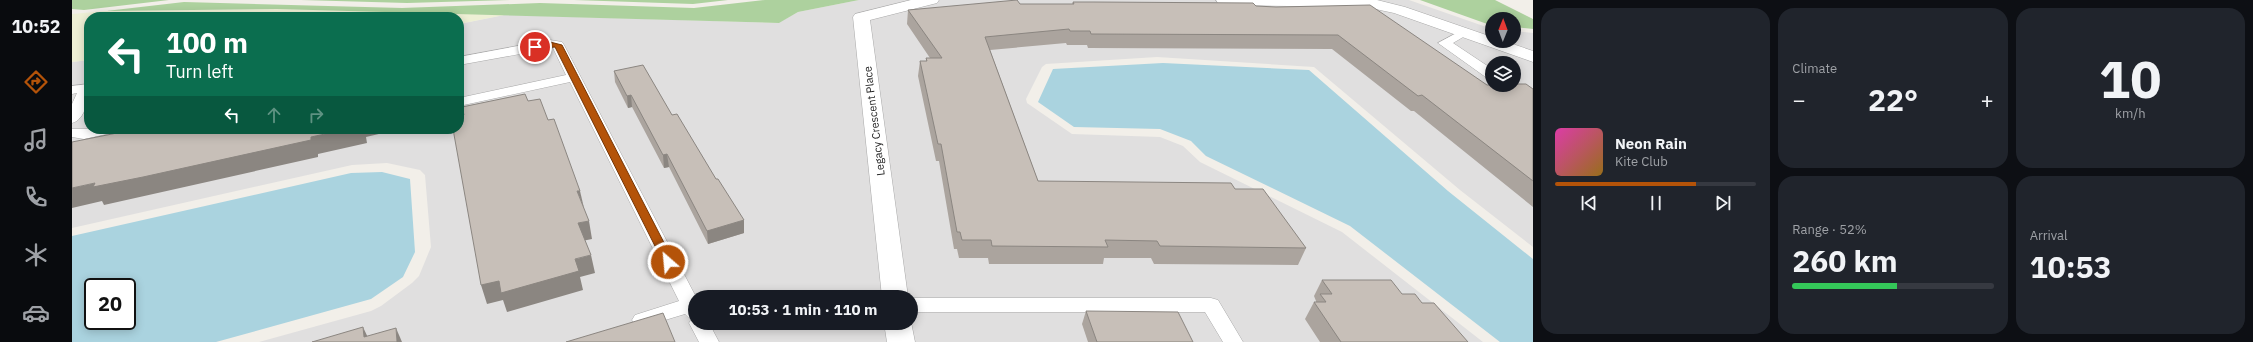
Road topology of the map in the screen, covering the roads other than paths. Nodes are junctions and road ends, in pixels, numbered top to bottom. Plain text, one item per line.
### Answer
1 (930, 0) edge
2 (1224, 0) edge
3 (1464, 33) junction
4 (1533, 57) edge
5 (464, 60) edge
6 (1485, 70) edge
7 (574, 77) junction
8 (84, 88) edge
9 (72, 90) edge
10 (84, 94) edge
11 (464, 101) edge
12 (72, 119) edge
13 (72, 133) edge
14 (84, 134) edge
15 (894, 290) edge
16 (688, 300) edge
17 (918, 305) edge
18 (688, 311) edge
19 (624, 326) edge
20 (703, 330) edge
21 (899, 330) edge
22 (709, 342) edge
23 (901, 342) edge
24 (1233, 342) edge

1 - 15 street, Legacy Crescent Place
2 - 3 street
3 - 4 street
3 - 6 lane
5 - 7 lane
7 - 11 lane
7 - 16 lane
8 - 9 lane
10 - 12 lane
13 - 14 lane
17 - 24 lane
18 - 19 lane
20 - 22 lane
21 - 23 street

